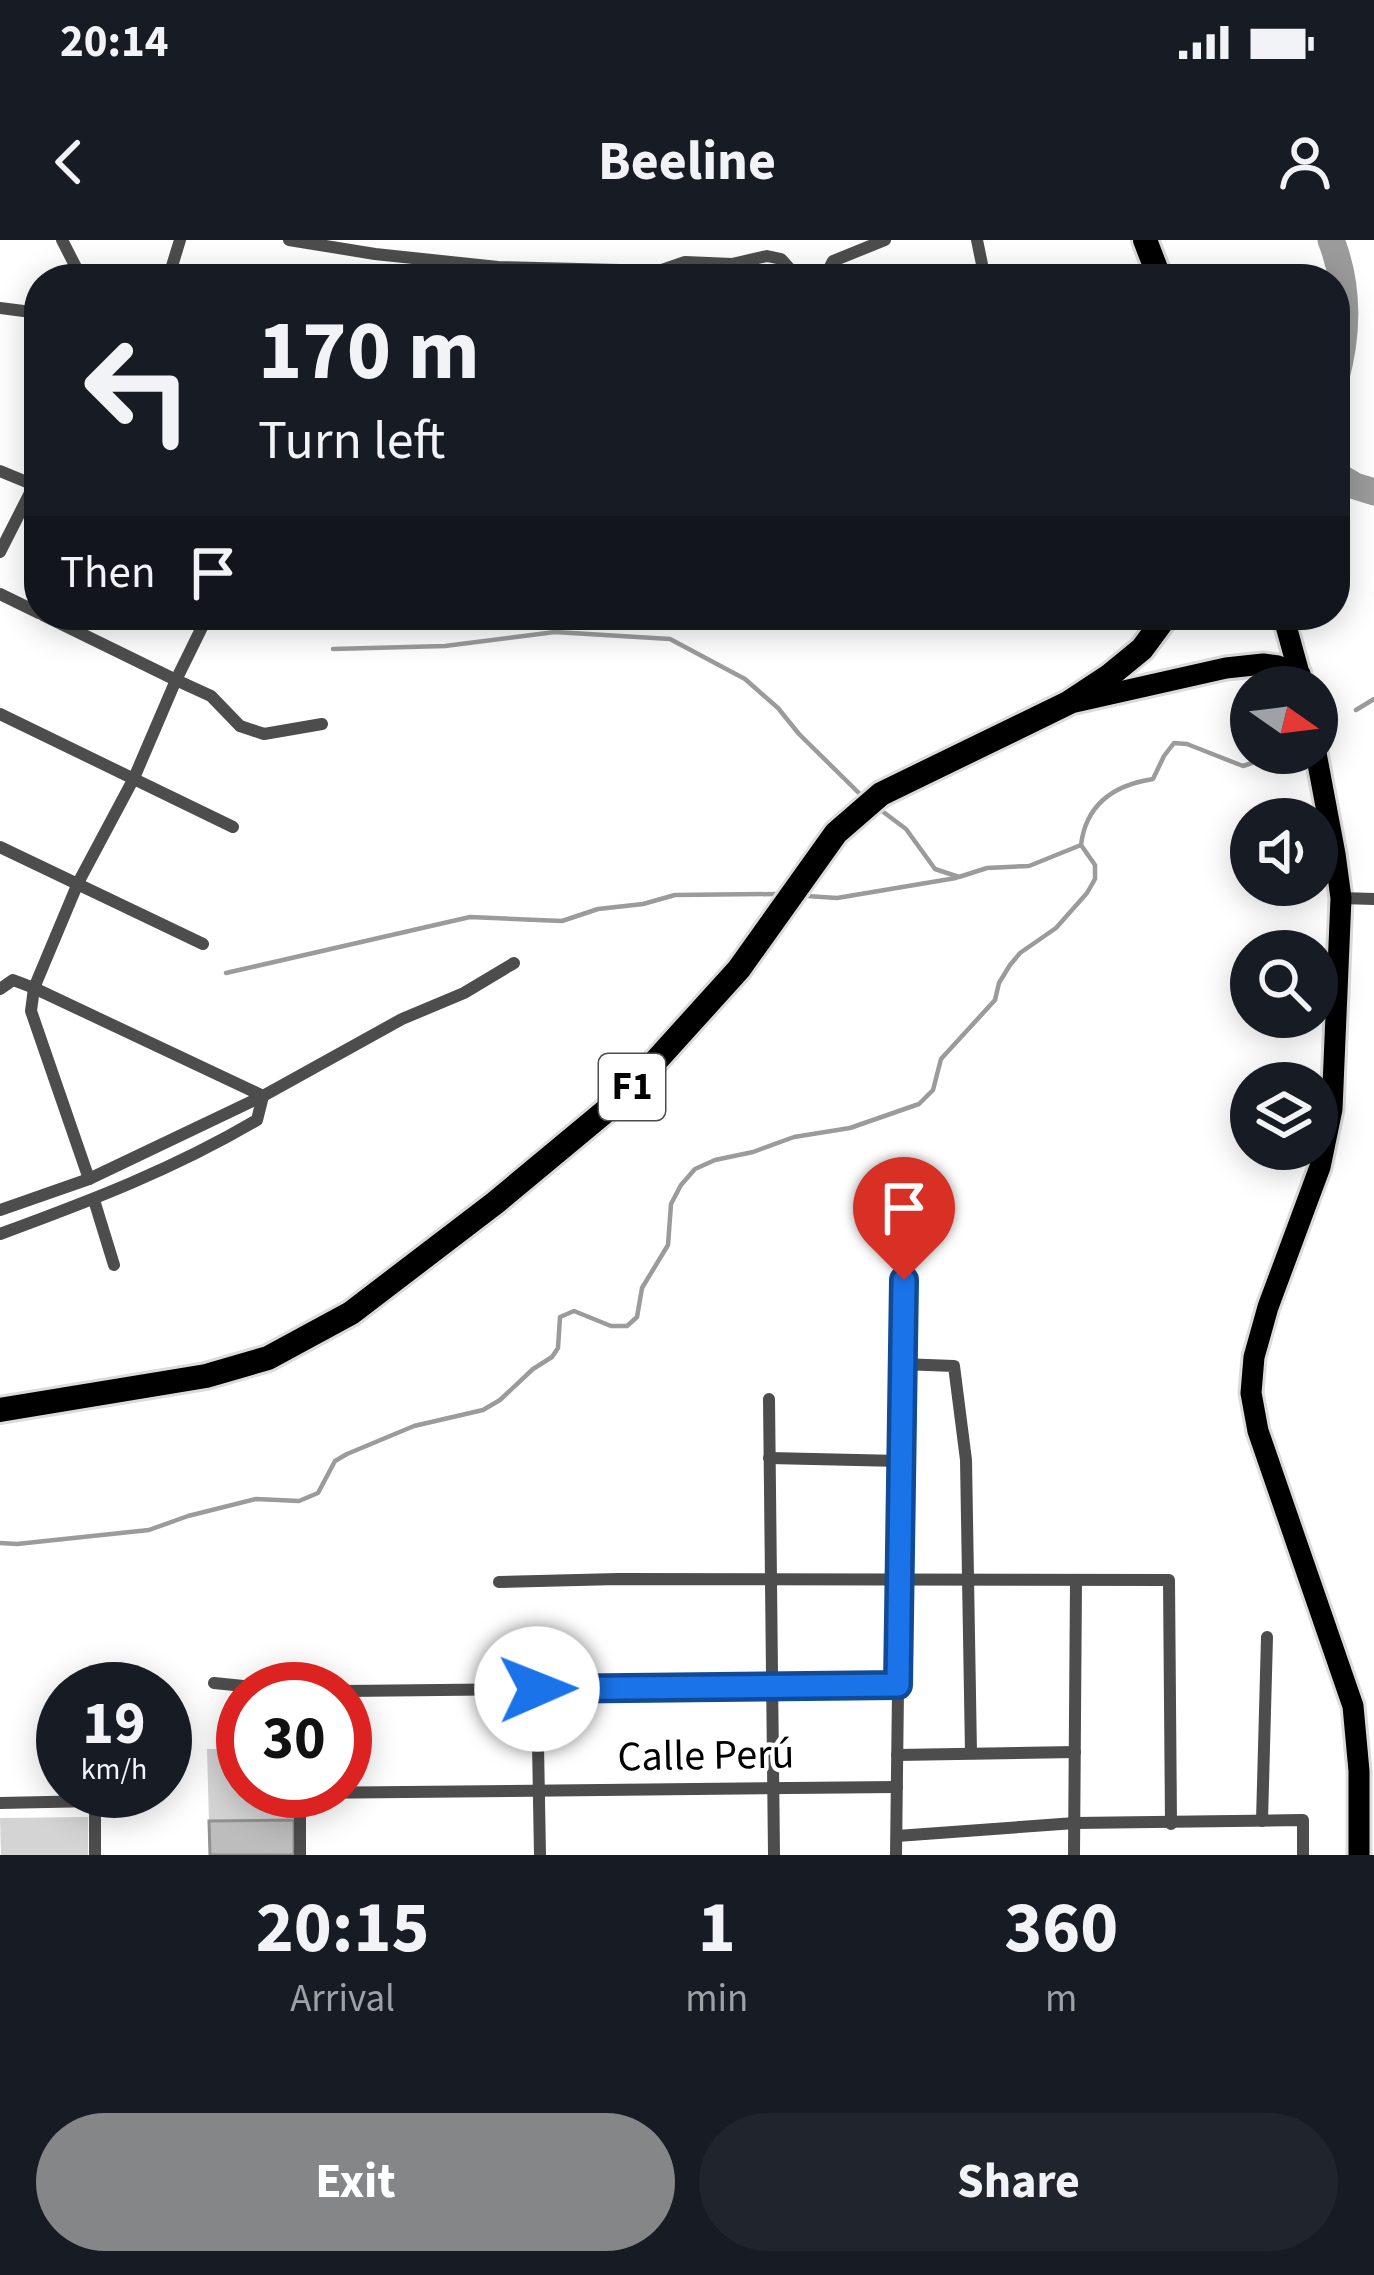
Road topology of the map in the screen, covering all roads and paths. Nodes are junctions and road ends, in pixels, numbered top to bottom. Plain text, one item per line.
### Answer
1 (289, 240) edge
2 (885, 240) edge
3 (470, 264) edge
4 (679, 264) edge
5 (732, 264) edge
6 (732, 264) edge
7 (786, 264) edge
8 (832, 264) edge
9 (24, 507) edge
10 (0, 552) edge
11 (74, 630) edge
12 (201, 630) edge
13 (1156, 630) edge
14 (1287, 630) edge
15 (1244, 666) edge
16 (1280, 666) edge
17 (1297, 666) edge
18 (1230, 668) edge
19 (176, 680) junction
20 (1068, 703) junction
21 (0, 714) edge
22 (322, 724) dead end
23 (1320, 774) edge
24 (134, 778) junction
25 (233, 826) dead end
26 (0, 847) edge
27 (78, 883) junction
28 (1341, 898) junction
29 (1374, 898) edge
30 (203, 944) dead end
31 (514, 963) dead end
32 (7, 976) edge
33 (34, 988) junction
34 (0, 989) edge
35 (263, 1096) junction
36 (89, 1178) junction
37 (94, 1200) junction
38 (0, 1210) edge
39 (0, 1234) edge
40 (114, 1264) dead end
41 (904, 1280) dead end
42 (901, 1364) junction
43 (769, 1399) dead end
44 (0, 1410) edge
45 (769, 1458) junction
46 (900, 1461) junction
47 (770, 1580) junction
48 (899, 1580) junction
49 (968, 1580) junction
50 (1076, 1580) junction
51 (499, 1582) dead end
52 (1267, 1637) dead end
53 (898, 1685) junction
54 (772, 1686) junction
55 (537, 1689) junction
56 (372, 1691) edge
57 (1075, 1753) junction
58 (971, 1754) junction
59 (897, 1755) junction
60 (897, 1787) junction
61 (773, 1788) junction
62 (539, 1791) junction
63 (372, 1792) edge
64 (0, 1803) edge
65 (300, 1818) edge
66 (1262, 1821) junction
67 (1075, 1823) junction
68 (1171, 1824) junction
69 (897, 1836) junction
70 (95, 1855) edge
71 (300, 1855) edge
72 (540, 1855) edge
73 (775, 1855) edge
74 (896, 1855) edge
75 (1075, 1855) edge
76 (1303, 1855) edge
77 (1359, 1855) edge

1 - 3 street
2 - 8 street
4 - 6 street
5 - 7 street
9 - 10 street
11 - 19 street
12 - 19 street
13 - 20 highway, F1
14 - 17 main road
15 - 16 main road
18 - 20 main road
19 - 22 street
19 - 24 street
20 - 44 highway, F1
21 - 24 street
23 - 28 main road
24 - 25 street
24 - 27 street
26 - 27 street
27 - 30 street
27 - 33 street
28 - 29 street
28 - 77 main road
31 - 35 street
32 - 33 street
32 - 34 street
33 - 35 street
33 - 36 street
35 - 36 street
35 - 37 street
36 - 38 street
37 - 39 street
37 - 40 street
41 - 42 street
42 - 46 street
42 - 49 street
43 - 45 street
45 - 46 street
45 - 47 street
46 - 48 street
47 - 48 street
47 - 51 street
47 - 54 street
48 - 49 street
48 - 53 street
49 - 50 street
49 - 58 street
50 - 57 street
50 - 68 street
52 - 66 street
53 - 54 street
53 - 59 street
54 - 55 street
54 - 61 street
55 - 56 street
55 - 62 street
57 - 58 street
57 - 67 street
58 - 59 street
59 - 60 street
60 - 61 street, Calle Perú
60 - 69 street
61 - 62 street, Calle Perú
61 - 73 street
62 - 63 street, Calle Perú
62 - 72 street
64 - 70 street
65 - 71 street
66 - 68 street
66 - 76 street
67 - 68 street
67 - 69 street
67 - 75 street
69 - 74 street

